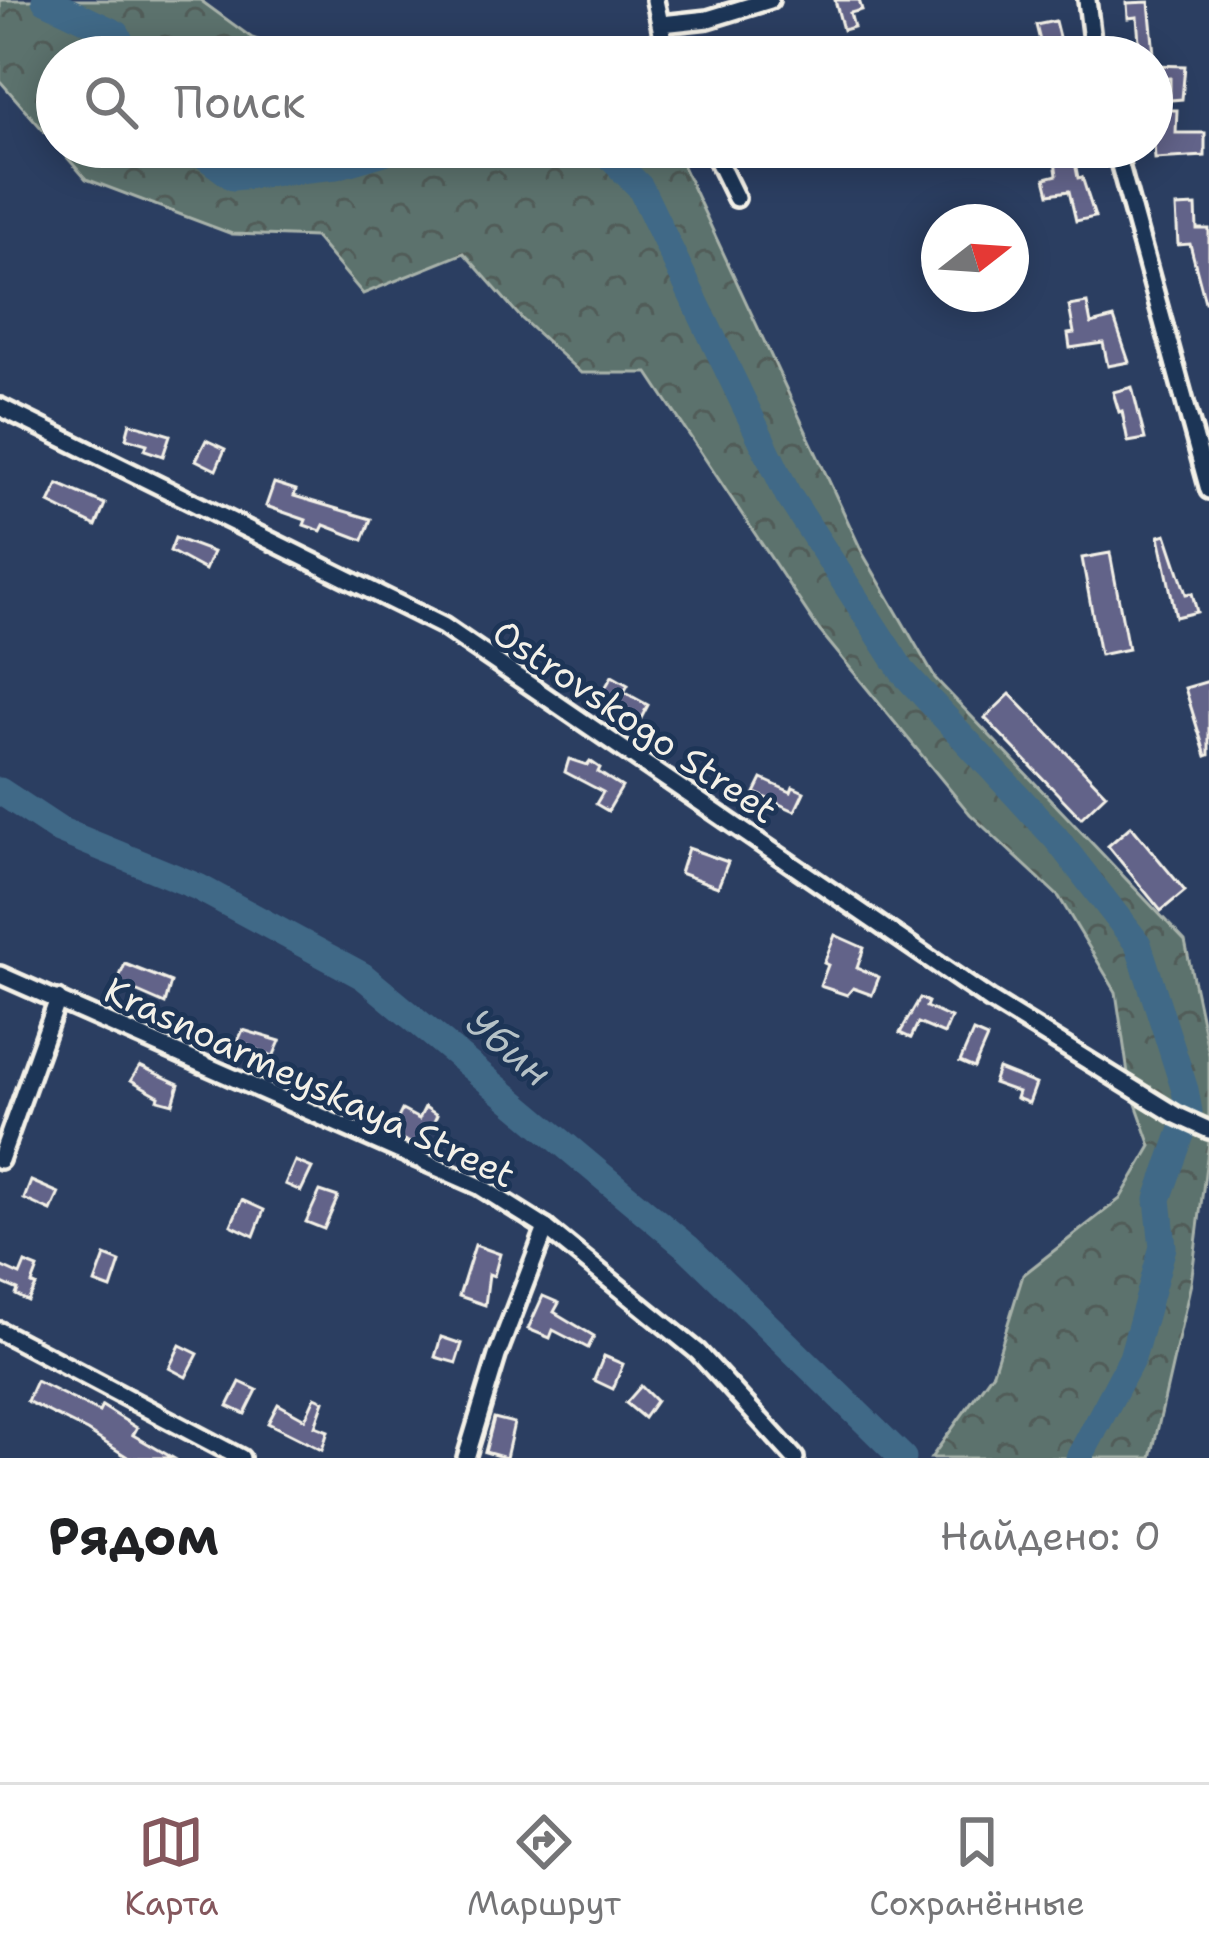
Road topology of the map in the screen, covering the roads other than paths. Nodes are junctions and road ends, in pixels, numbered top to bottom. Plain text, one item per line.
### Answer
1 (655, 0) edge
2 (770, 0) edge
3 (1087, 0) edge
4 (662, 24) junction
5 (664, 36) edge
6 (1091, 36) edge
7 (722, 168) edge
8 (1120, 168) edge
9 (736, 197) dead end
10 (0, 407) edge
11 (1209, 490) edge
12 (0, 975) edge
13 (58, 1000) junction
14 (1203, 1128) edge
15 (0, 1160) edge
16 (546, 1228) junction
17 (0, 1330) edge
18 (242, 1458) edge
19 (466, 1458) edge
20 (795, 1458) edge

1 - 4 street
2 - 4 street
3 - 6 street
4 - 5 street
7 - 9 street
8 - 11 street
10 - 14 street, Ostrovskogo Street
12 - 13 street, Krasnoarmeyskaya Street
13 - 15 street
13 - 16 street, Krasnoarmeyskaya Street
16 - 19 street
16 - 20 street, Krasnoarmeyskaya Street
17 - 18 street

